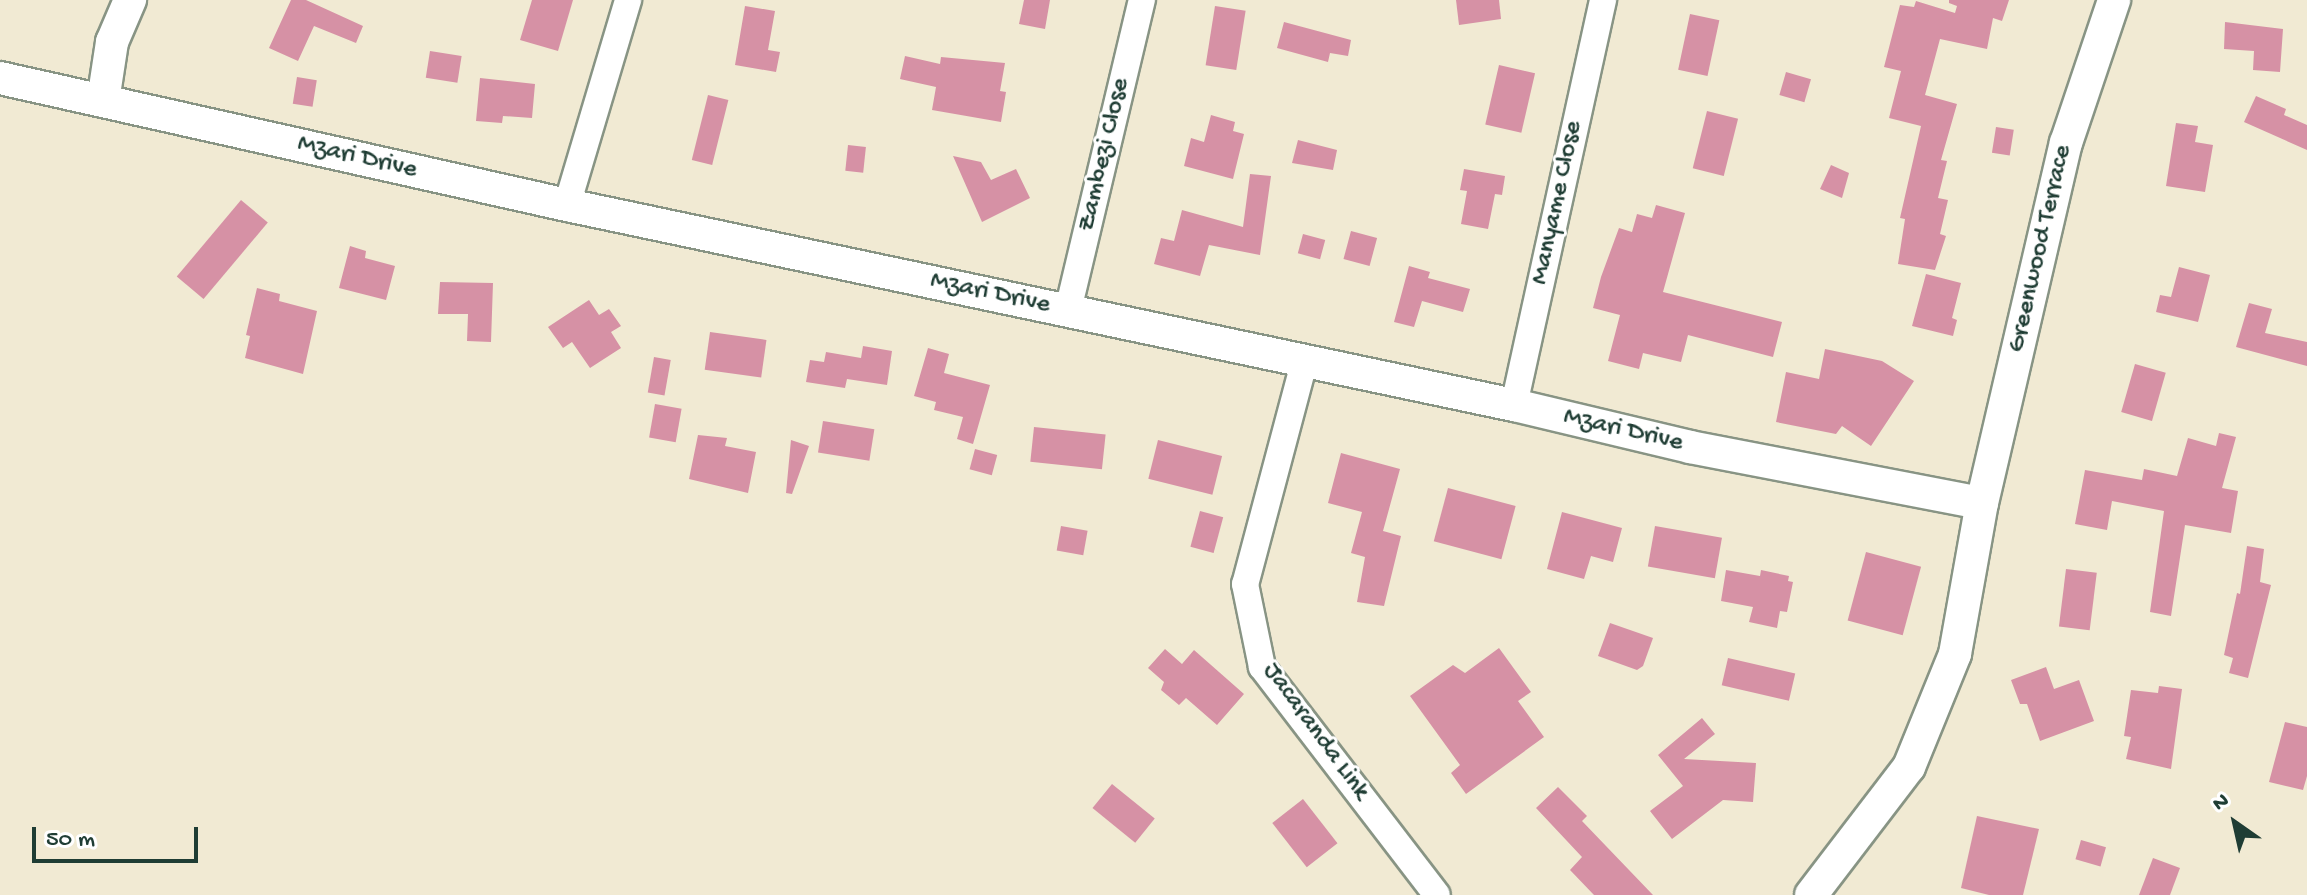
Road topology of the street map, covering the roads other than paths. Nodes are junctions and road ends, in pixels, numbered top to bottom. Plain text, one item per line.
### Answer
1 (130, 0) edge
2 (628, 0) edge
3 (1142, 0) edge
4 (1603, 0) edge
5 (2114, 0) edge
6 (0, 78) edge
7 (103, 101) junction
8 (567, 205) junction
9 (1068, 310) junction
10 (1304, 363) junction
11 (1514, 405) junction
12 (1982, 503) junction
13 (1437, 895) edge
14 (1811, 895) edge

1 - 7 street
2 - 8 street
3 - 9 street, Zambezi Close
4 - 11 street, Manyame Close
5 - 12 street, Greenwood Terrace
6 - 7 street, Mzari Drive
7 - 8 street, Mzari Drive
8 - 9 street, Mzari Drive
9 - 10 street, Mzari Drive
10 - 11 street, Mzari Drive
10 - 13 street, Jacaranda Link
11 - 12 street, Mzari Drive
12 - 14 street, Greenwood Terrace

